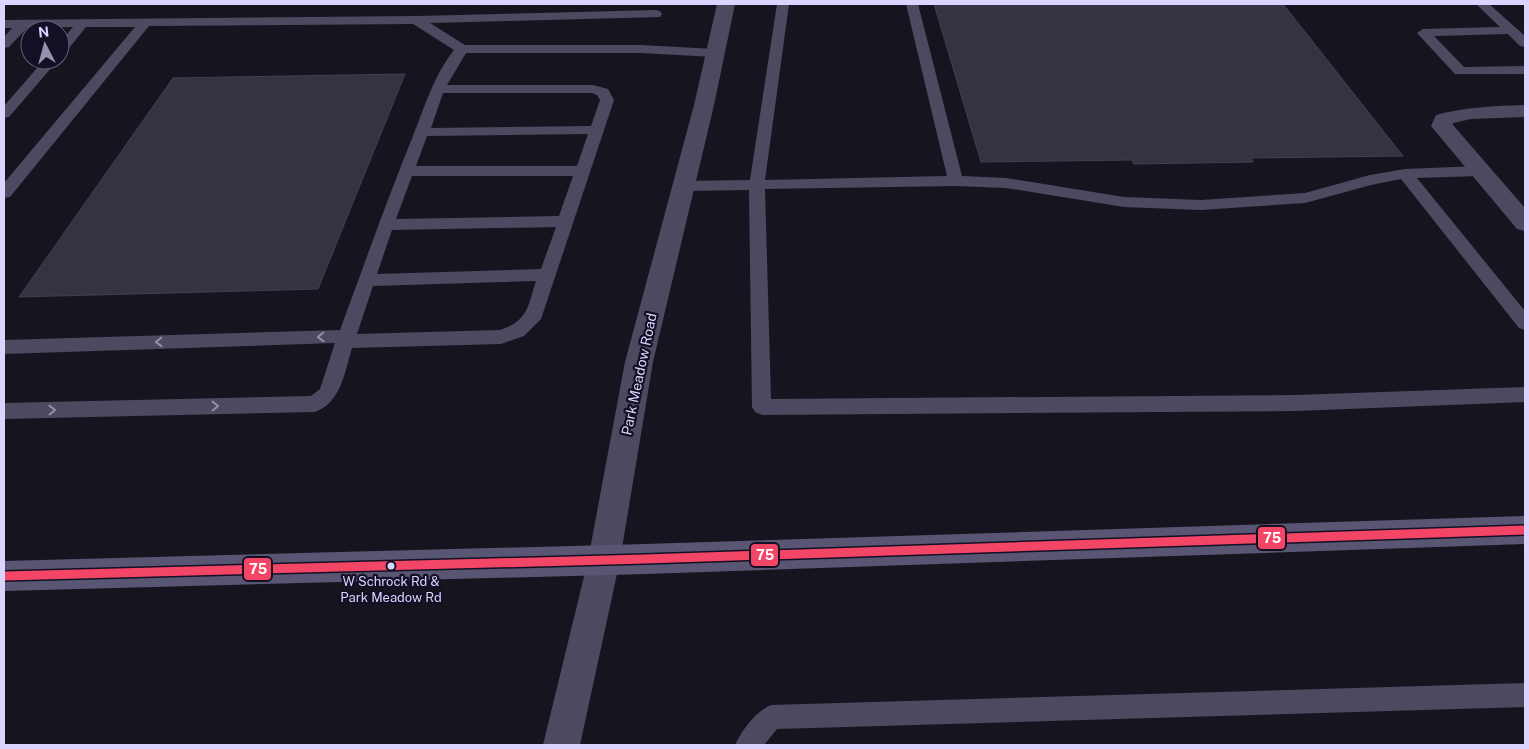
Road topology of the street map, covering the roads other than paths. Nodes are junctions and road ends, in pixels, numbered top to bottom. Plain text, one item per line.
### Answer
1 (726, 4) edge
2 (783, 4) edge
3 (912, 4) edge
4 (1482, 4) edge
5 (656, 14) dead end
6 (416, 20) junction
7 (70, 23) edge
8 (83, 23) junction
9 (145, 23) junction
10 (4, 24) edge
11 (20, 24) edge
12 (20, 28) edge
13 (1512, 30) junction
14 (70, 38) edge
15 (1525, 43) edge
16 (4, 44) edge
17 (462, 49) junction
18 (715, 53) junction
19 (42, 70) edge
20 (1525, 70) edge
21 (439, 89) junction
22 (1525, 111) edge
23 (4, 114) edge
24 (596, 130) junction
25 (422, 132) junction
26 (1479, 170) junction
27 (406, 171) junction
28 (582, 171) junction
29 (1405, 174) junction
30 (956, 181) junction
31 (757, 185) junction
32 (683, 186) junction
33 (4, 193) edge
34 (565, 221) junction
35 (1525, 223) edge
36 (387, 225) junction
37 (546, 275) junction
38 (367, 280) junction
39 (1525, 323) edge
40 (345, 341) junction
41 (4, 347) edge
42 (1525, 395) edge
43 (4, 411) edge
44 (1525, 530) edge
45 (604, 560) junction
46 (4, 576) edge
47 (1525, 695) edge
48 (561, 745) edge
49 (748, 745) edge

1 - 18 street, Park Meadow Road
2 - 31 lane
3 - 30 lane
4 - 13 lane
5 - 6 lane
6 - 9 lane
6 - 17 lane
7 - 8 lane
8 - 9 lane
8 - 14 lane
9 - 33 lane
10 - 11 lane
12 - 16 lane
13 - 15 lane
13 - 20 lane
17 - 18 lane
17 - 21 lane
18 - 32 street, Park Meadow Road
19 - 23 lane
21 - 24 lane
21 - 25 lane
22 - 26 street
24 - 25 lane
24 - 28 lane
25 - 27 lane
26 - 29 lane
26 - 35 street
27 - 28 lane
27 - 36 lane
28 - 34 lane
29 - 30 lane
29 - 39 lane
30 - 31 lane
31 - 32 lane
31 - 42 lane
32 - 45 street, Park Meadow Road
34 - 36 lane
34 - 37 lane
36 - 38 lane
37 - 38 lane
37 - 40 lane
38 - 40 lane
40 -> 41 lane
43 -> 40 lane
44 - 45 main road
45 - 46 main road
45 - 48 street, Park Meadow Road
47 - 49 lane

